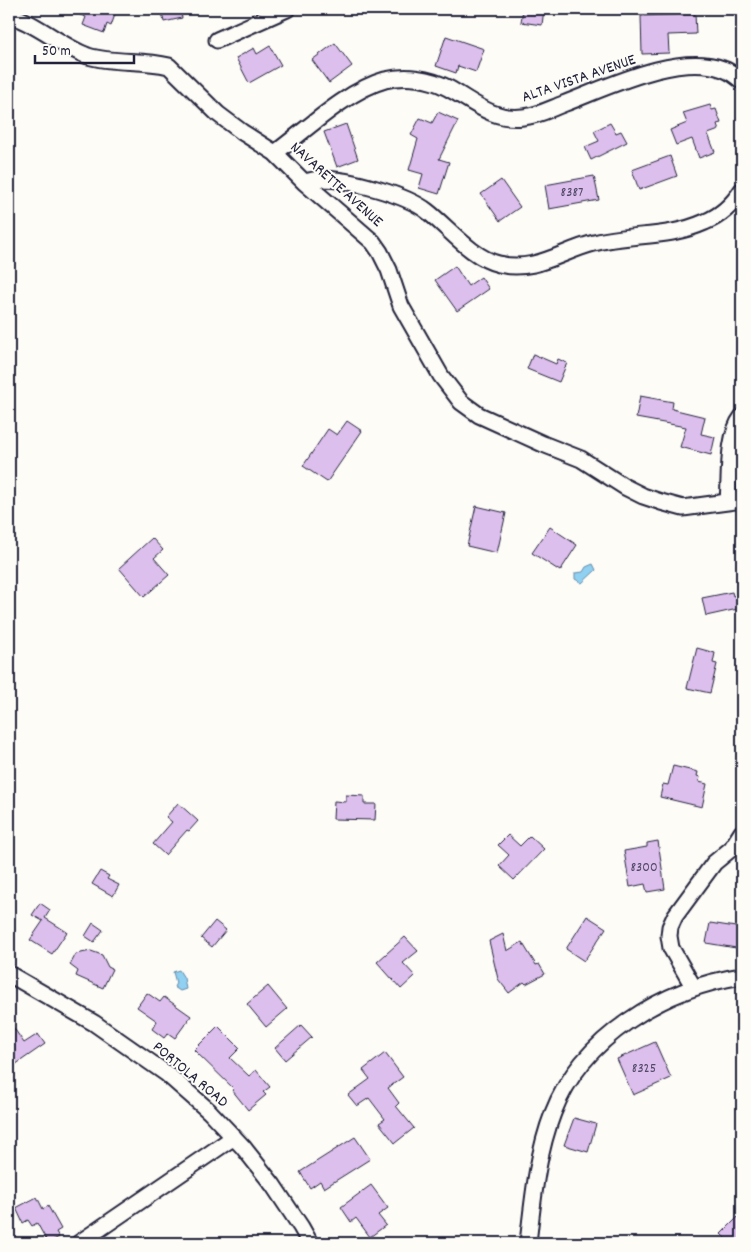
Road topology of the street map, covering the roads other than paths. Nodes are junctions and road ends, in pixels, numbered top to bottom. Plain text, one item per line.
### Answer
1 (287, 9) edge
2 (9, 15) edge
3 (217, 40) dead end
4 (742, 80) edge
5 (275, 153) junction
6 (304, 182) junction
7 (742, 190) edge
8 (742, 417) edge
9 (735, 501) edge
10 (742, 832) edge
11 (9, 974) edge
12 (742, 976) edge
13 (694, 988) junction
14 (234, 1137) junction
15 (79, 1243) edge
16 (310, 1243) edge
17 (528, 1243) edge

1 - 3 street
2 - 5 street, NAVARETTE AVENUE
4 - 5 street, ALTA VISTA AVENUE
5 - 6 street, NAVARETTE AVENUE
6 - 7 street
6 - 9 street, NAVARETTE AVENUE
8 - 9 street
10 - 13 street
11 - 14 street, PORTOLA ROAD
12 - 13 street
13 - 17 street
14 - 15 street
14 - 16 street, PORTOLA ROAD

